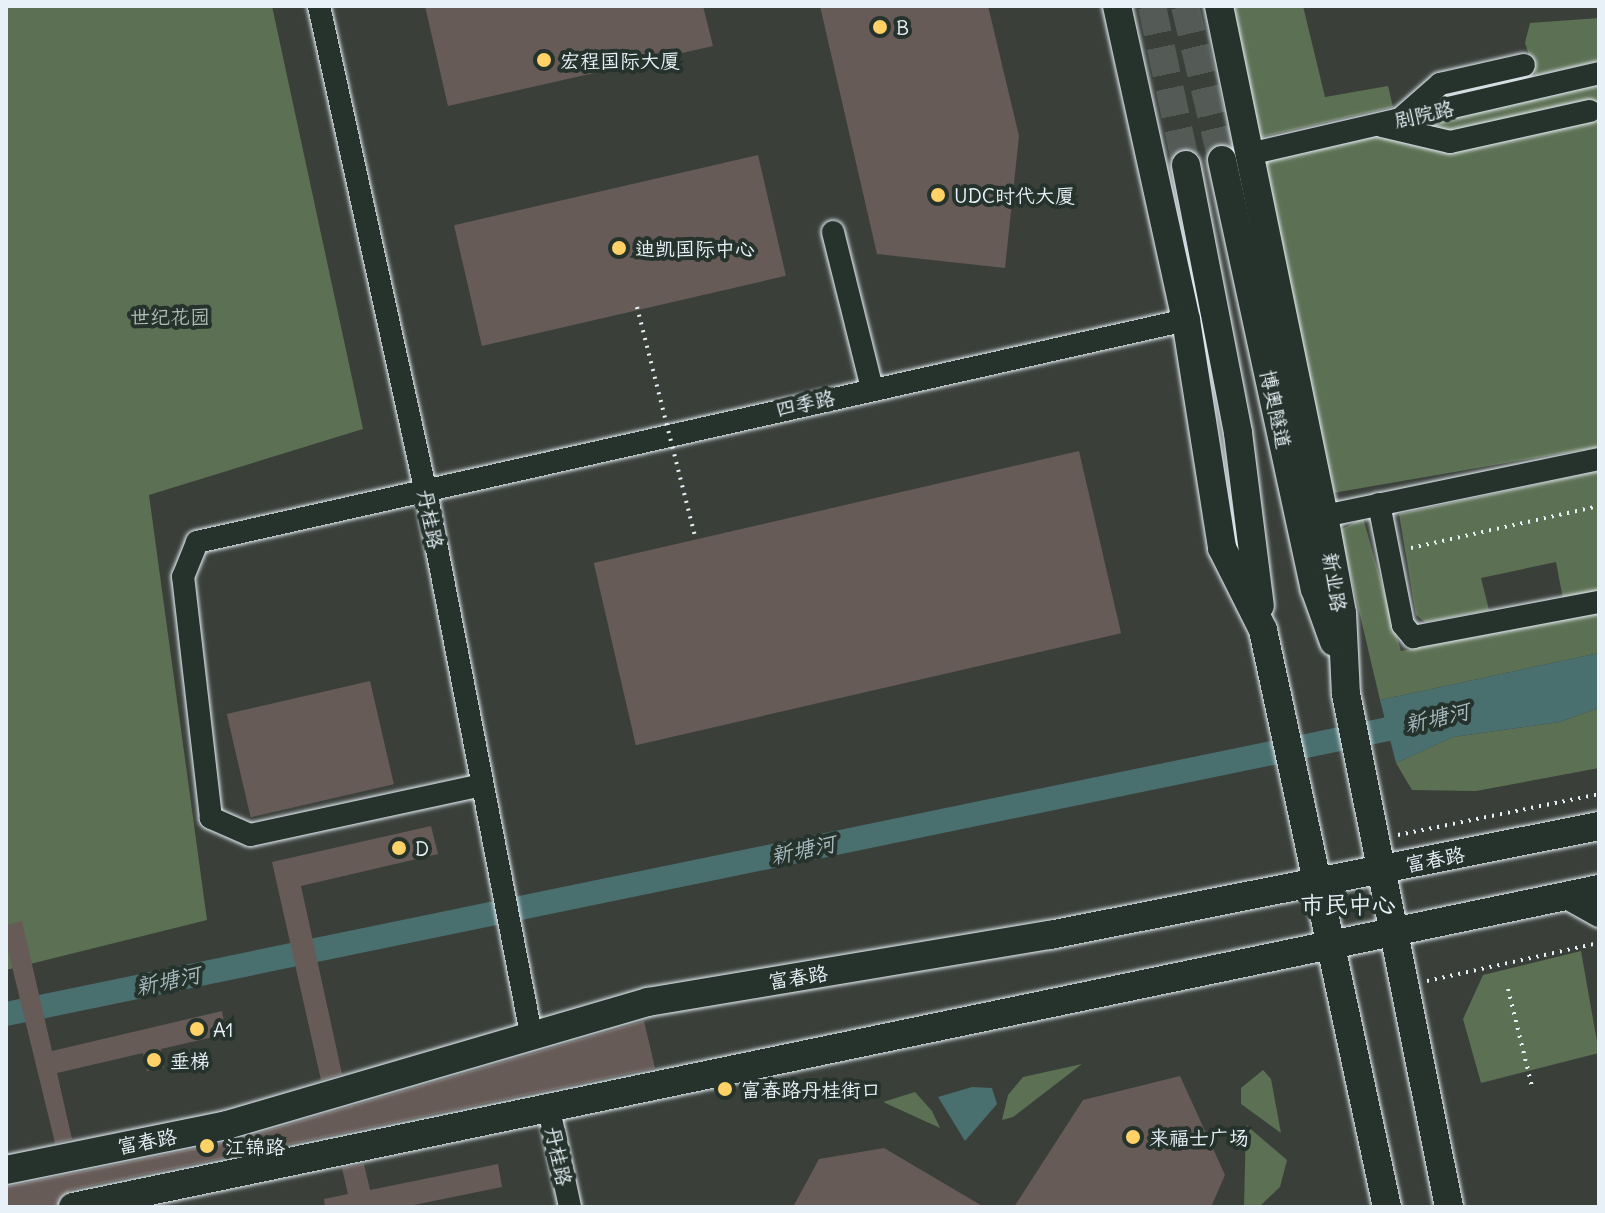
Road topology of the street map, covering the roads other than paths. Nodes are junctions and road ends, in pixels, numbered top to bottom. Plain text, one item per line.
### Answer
1 (319, 6) edge
2 (1117, 6) edge
3 (1219, 6) edge
4 (1524, 65) dead end
5 (1599, 73) edge
6 (1590, 111) dead end
7 (1399, 120) junction
8 (1377, 125) junction
9 (1236, 157) junction
10 (1186, 165) tunnel mouth
11 (833, 232) dead end
12 (1186, 320) junction
13 (872, 389) junction
14 (1599, 459) edge
15 (425, 487) junction
16 (1379, 504) junction
17 (1324, 516) junction
18 (1599, 602) edge
19 (1263, 630) junction
20 (1339, 655) junction
21 (482, 785) junction
22 (1599, 826) edge
23 (1379, 870) junction
24 (1318, 883) junction
25 (1599, 889) edge
26 (1563, 896) junction
27 (1599, 916) edge
28 (1390, 930) junction
29 (1334, 943) junction
30 (531, 1034) junction
31 (548, 1105) junction
32 (6, 1170) edge
33 (73, 1207) edge
34 (570, 1207) edge
35 (1387, 1207) edge
36 (1449, 1207) edge

1 - 15 street, 丹桂路
2 - 12 main road
3 - 9 main road, 新业路
4 - 7 street
5 - 7 street, 剧院路
6 - 8 street
7 - 8 street, 剧院路
8 - 9 street, 剧院路
9 - 17 main road, 新业路
9 - 20 main road, 博奥隧道
10 - 19 main road, 博奥隧道
11 - 13 street
12 - 13 street, 四季路
12 - 19 main road
13 - 15 street, 四季路
14 - 16 street
15 - 21 street, 丹桂路
15 - 21 street, 四季路
16 - 17 street
16 - 18 street
17 - 20 main road, 新业路
19 - 24 main road
20 - 23 main road, 新业路
21 - 30 street, 丹桂路
22 - 23 main road, 富春路
23 - 24 main road, 富春路
23 - 28 main road, 新业路
24 - 29 main road
24 - 30 main road, 富春路
25 - 26 main road
26 - 27 street
26 - 28 main road
28 - 29 main road
28 - 36 main road, 新业路
29 - 31 main road
29 - 35 main road
30 - 32 main road, 富春路
31 - 33 main road
31 - 34 street, 丹桂路

